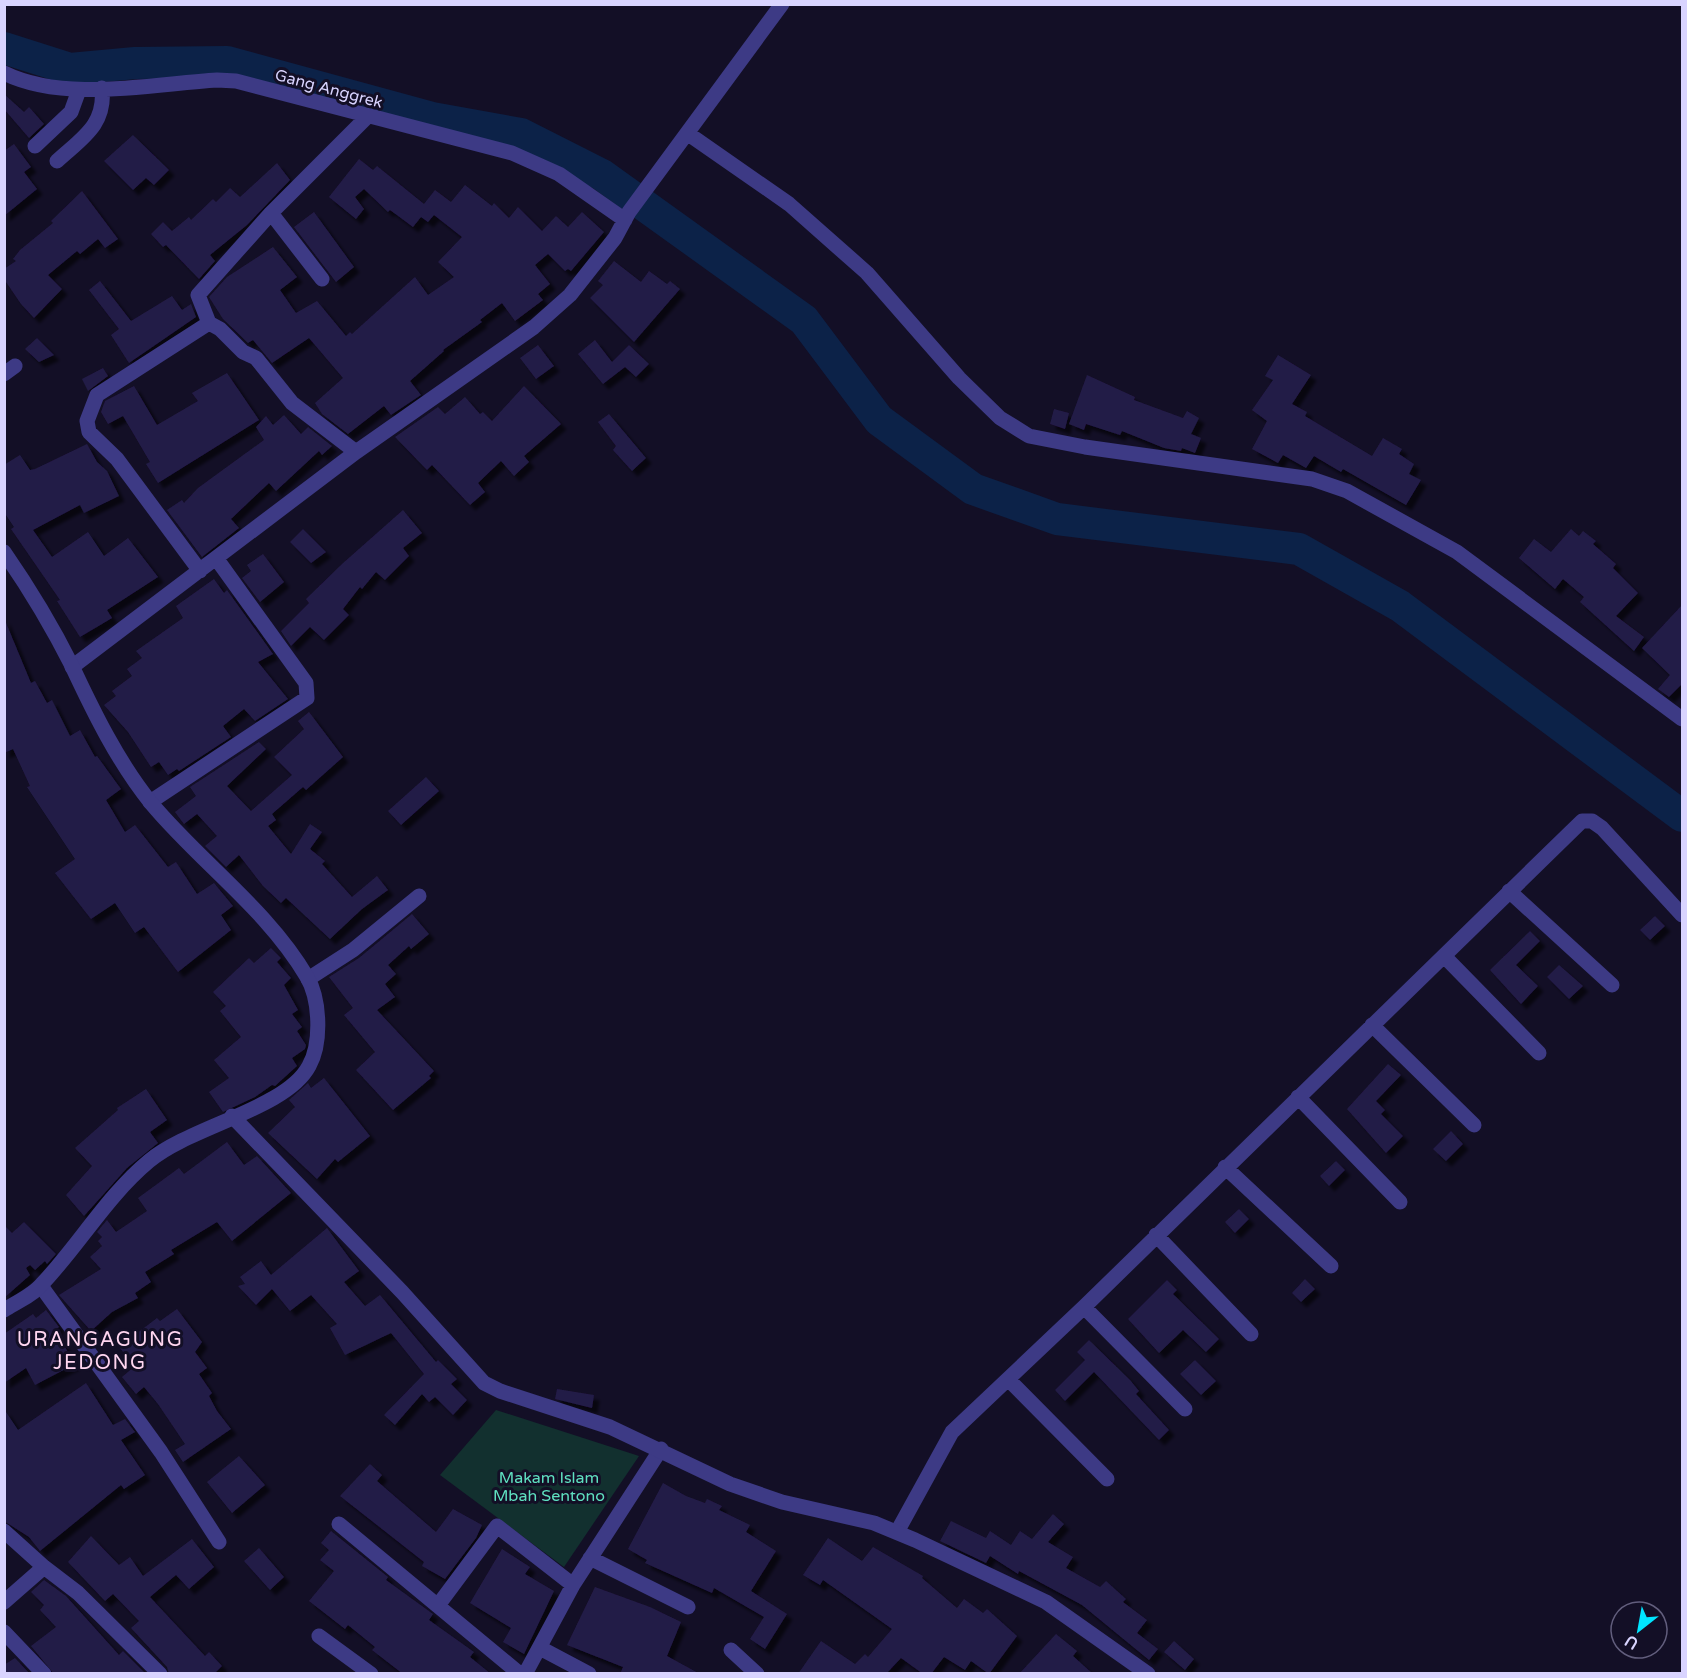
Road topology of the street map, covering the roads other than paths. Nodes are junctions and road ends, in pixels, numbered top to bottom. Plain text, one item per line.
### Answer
1 (783, 4) edge
2 (4, 73) edge
3 (102, 88) junction
4 (79, 90) junction
5 (367, 117) junction
6 (687, 133) junction
7 (35, 146) dead end
8 (57, 160) dead end
9 (272, 213) junction
10 (622, 224) junction
11 (322, 279) dead end
12 (209, 323) junction
13 (356, 452) junction
14 (4, 552) edge
15 (216, 558) junction
16 (200, 571) junction
17 (72, 667) junction
18 (1683, 719) edge
19 (150, 802) junction
20 (1509, 891) junction
21 (419, 896) dead end
22 (1683, 915) edge
23 (1444, 956) junction
24 (308, 979) junction
25 (1612, 985) dead end
26 (1372, 1025) junction
27 (1539, 1053) dead end
28 (1298, 1097) junction
29 (232, 1116) junction
30 (1474, 1125) dead end
31 (1225, 1167) junction
32 (1400, 1202) dead end
33 (1156, 1235) junction
34 (1331, 1266) dead end
35 (41, 1286) junction
36 (1084, 1307) junction
37 (4, 1310) edge
38 (1251, 1334) dead end
39 (1008, 1380) junction
40 (1185, 1409) dead end
41 (660, 1449) junction
42 (1107, 1479) dead end
43 (339, 1524) dead end
44 (4, 1531) edge
45 (897, 1532) junction
46 (219, 1542) dead end
47 (590, 1558) junction
48 (44, 1567) junction
49 (573, 1585) junction
50 (4, 1602) edge
51 (439, 1604) junction
52 (688, 1607) dead end
53 (4, 1632) edge
54 (319, 1636) dead end
55 (540, 1648) junction
56 (731, 1650) dead end
57 (44, 1674) edge
58 (160, 1674) edge
59 (371, 1674) edge
60 (520, 1674) edge
61 (525, 1674) edge
62 (589, 1674) edge
63 (757, 1674) edge
64 (1148, 1674) edge

1 - 6 street
2 - 4 street, Gang Anggrek
3 - 4 street, Gang Anggrek
3 - 5 street, Gang Anggrek
3 - 8 street
4 - 7 street
5 - 9 street
5 - 10 street, Gang Anggrek
6 - 10 street
6 - 18 street
9 - 11 street
9 - 12 street
10 - 13 street
12 - 13 street
12 - 16 street
13 - 15 street
14 - 17 street
15 - 16 street
15 - 19 street
16 - 17 street
17 - 19 street
19 - 24 street
20 - 22 street
20 - 23 street
20 - 25 street
21 - 24 street
23 - 26 street
23 - 27 street
24 - 29 street
26 - 28 street
26 - 30 street
28 - 31 street
28 - 32 street
29 - 35 street
29 - 41 street
31 - 33 street
31 - 34 street
33 - 36 street
33 - 38 street
35 - 37 street
35 - 46 street
36 - 39 street
36 - 40 street
39 - 42 street
39 - 45 street
41 - 45 street
41 - 47 street
43 - 51 street
44 - 48 street
45 - 64 street
47 - 49 street
47 - 52 street
48 - 50 street
48 - 58 street
49 - 51 street
49 - 55 street
51 - 60 street
53 - 57 street
54 - 59 street
55 - 61 street
55 - 62 street
56 - 63 street

